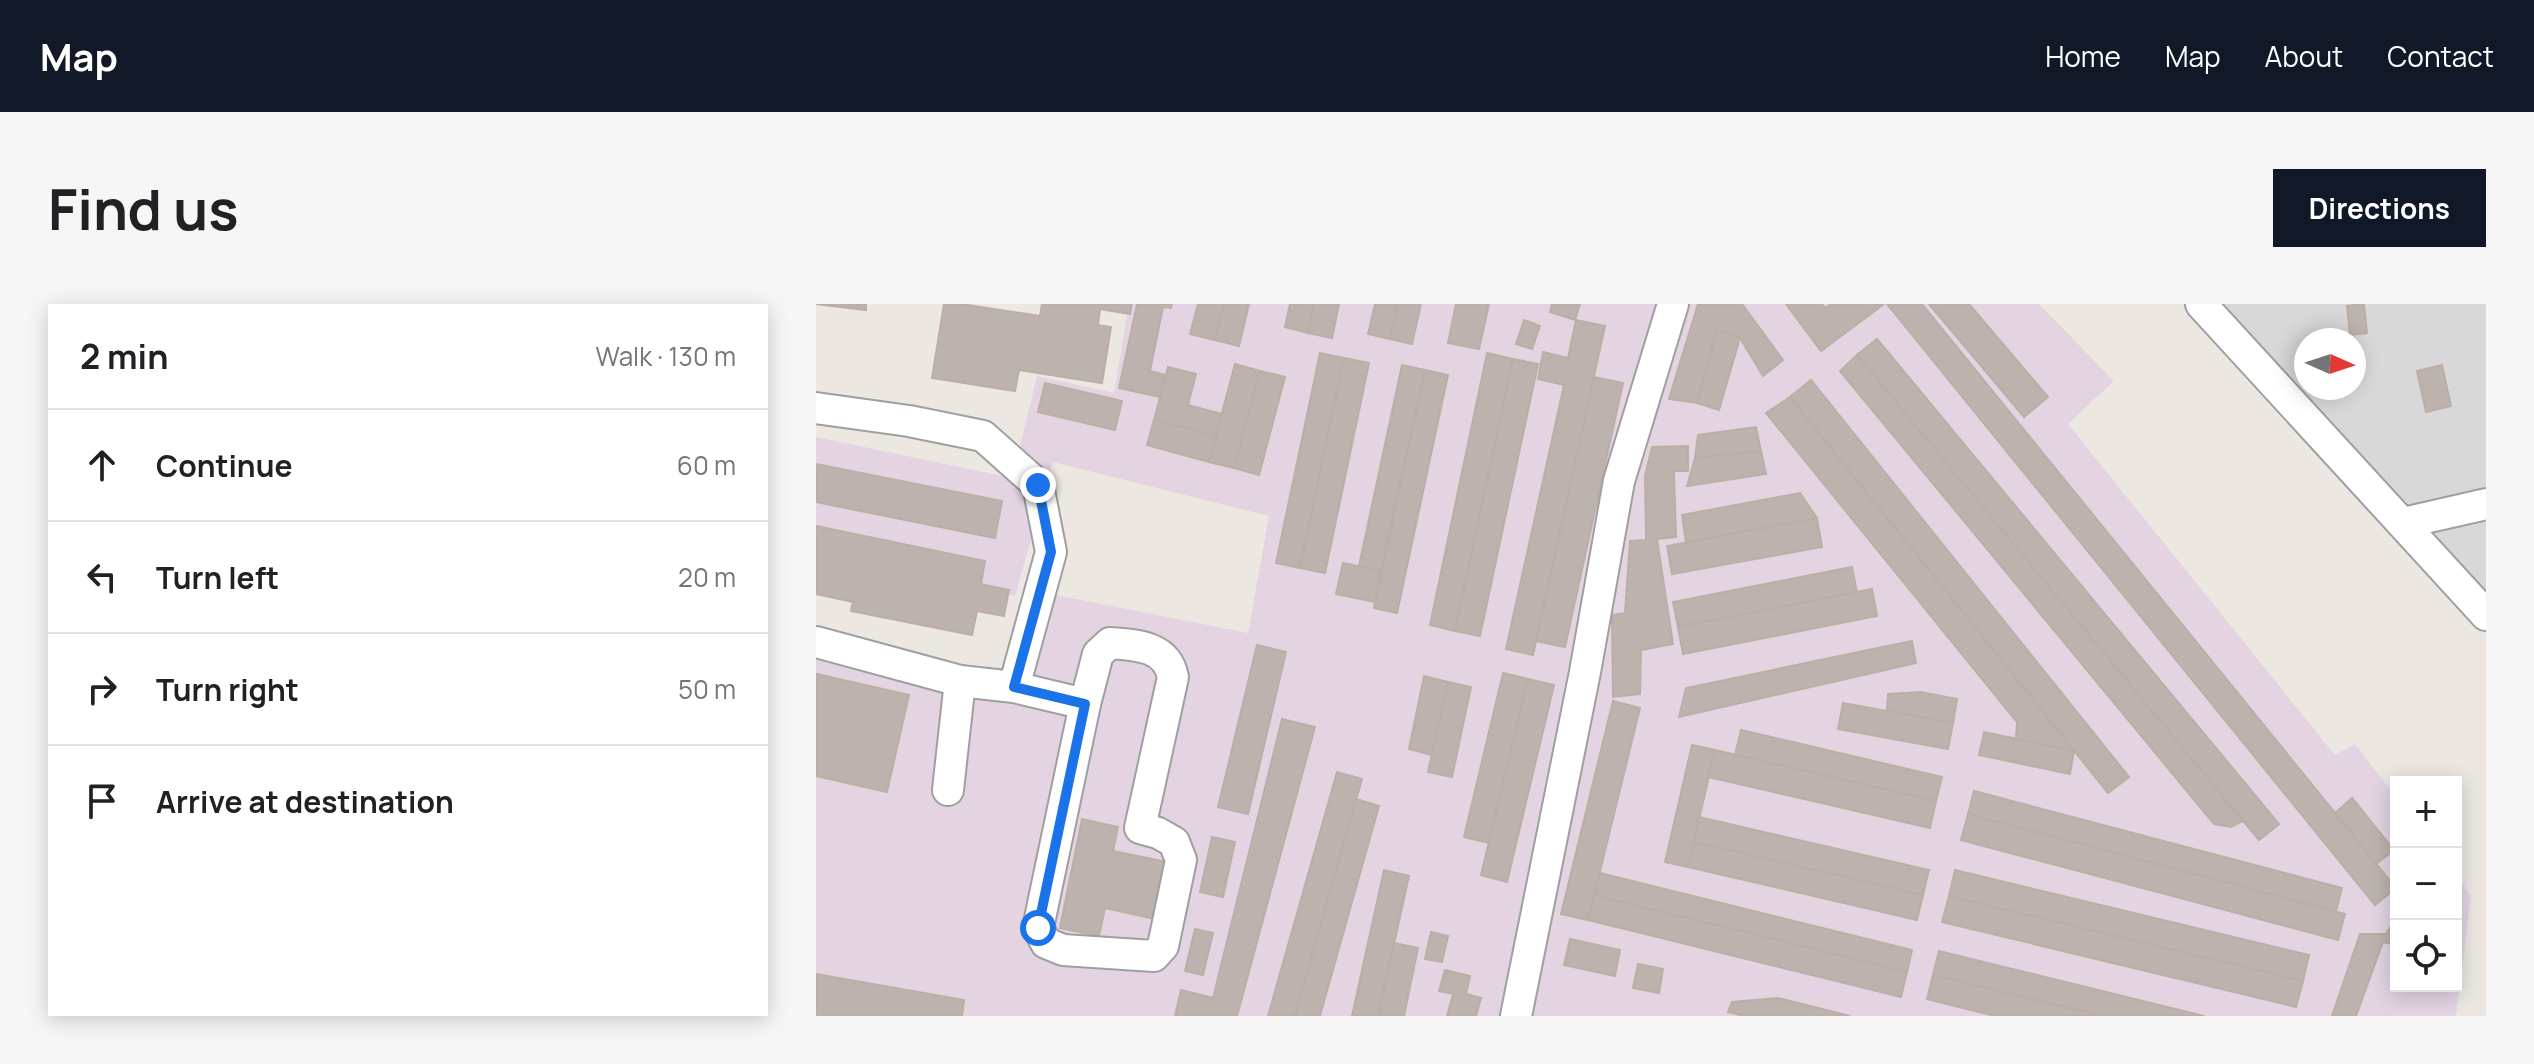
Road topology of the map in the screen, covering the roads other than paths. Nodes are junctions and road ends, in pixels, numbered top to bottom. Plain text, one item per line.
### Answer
1 (1673, 304) edge
2 (2201, 304) edge
3 (816, 408) edge
4 (2486, 504) edge
5 (2403, 523) junction
6 (2486, 615) edge
7 (816, 642) edge
8 (960, 681) junction
9 (1014, 687) junction
10 (1085, 704) junction
11 (948, 790) dead end
12 (1516, 1016) edge

1 - 12 street
2 - 5 street
3 - 9 street
4 - 5 street
5 - 6 street
7 - 8 street
8 - 9 street
8 - 11 street
9 - 10 street
10 - 10 street

